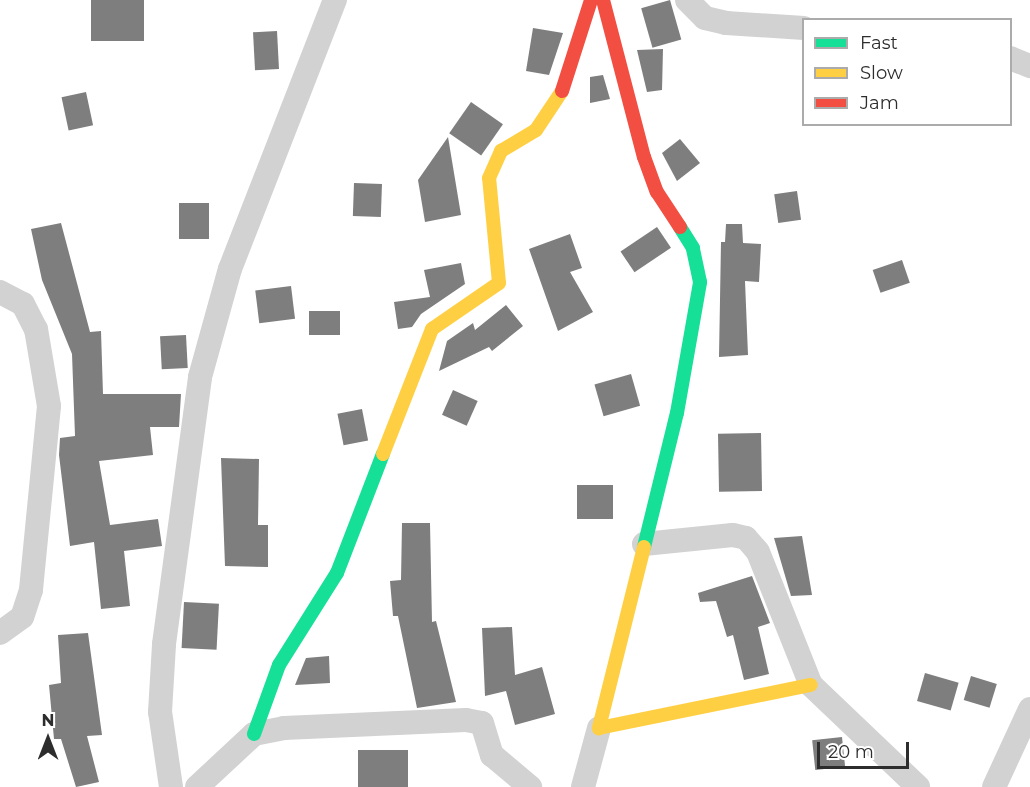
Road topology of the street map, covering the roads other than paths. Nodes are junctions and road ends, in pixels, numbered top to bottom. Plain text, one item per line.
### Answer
1 (335, 0) edge
2 (591, 0) edge
3 (603, 0) edge
4 (687, 0) edge
5 (802, 28) edge
6 (1012, 58) edge
7 (1030, 66) edge
8 (0, 292) edge
9 (644, 544) junction
10 (0, 633) edge
11 (810, 685) junction
12 (1030, 709) edge
13 (599, 728) junction
14 (254, 734) junction
15 (171, 787) edge
16 (197, 787) edge
17 (530, 787) edge
18 (583, 787) edge
19 (918, 787) edge
20 (994, 787) edge

1 - 15 street
2 - 14 street
3 - 9 street
4 - 5 street
6 - 7 street
8 - 10 street
9 - 11 street
9 - 13 street
11 - 13 street
11 - 19 street
12 - 20 street
13 - 18 street
14 - 16 street
14 - 17 street

